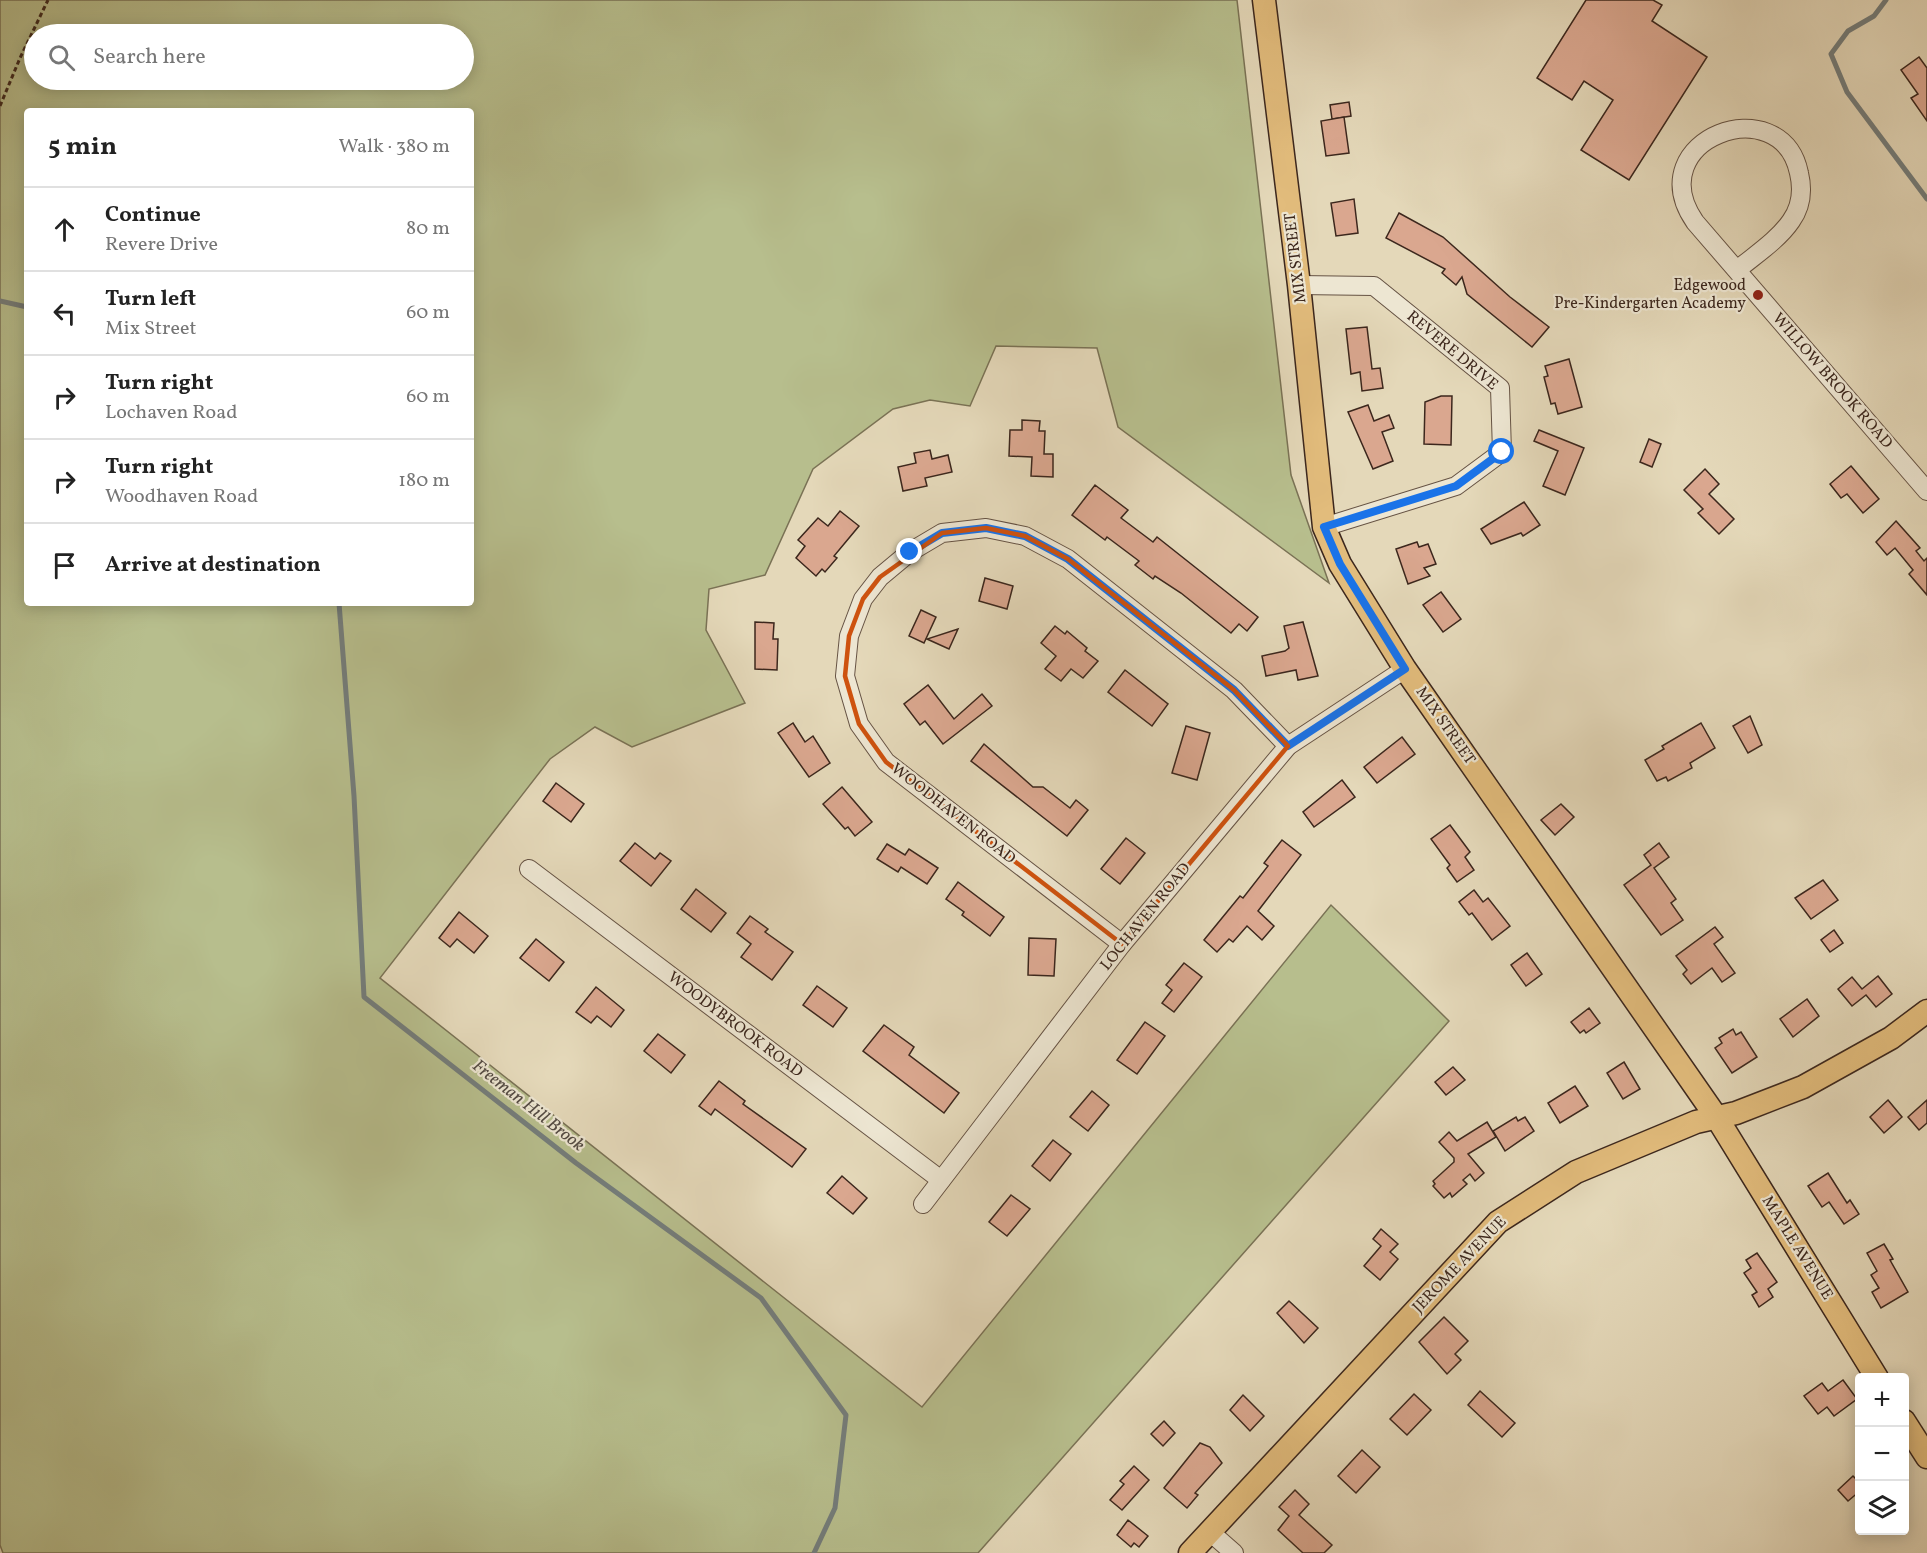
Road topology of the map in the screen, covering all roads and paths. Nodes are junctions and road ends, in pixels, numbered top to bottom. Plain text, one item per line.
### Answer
1 (48, 0) edge
2 (1264, 0) edge
3 (36, 24) edge
4 (24, 50) edge
5 (0, 106) edge
6 (1737, 270) junction
7 (1299, 285) junction
8 (1927, 491) edge
9 (1324, 527) junction
10 (1405, 669) junction
11 (1288, 746) junction
12 (529, 869) dead end
13 (1122, 944) junction
14 (1927, 1011) edge
15 (1717, 1118) junction
16 (941, 1180) junction
17 (923, 1203) dead end
18 (1875, 1373) edge
19 (1909, 1427) edge
20 (1927, 1457) edge
21 (1209, 1531) junction
22 (1190, 1553) edge
23 (1234, 1553) edge

1 - 3 path
2 - 7 main road, MIX STREET
4 - 5 path
6 - 6 street, WILLOW BROOK ROAD
6 - 8 street, WILLOW BROOK ROAD
7 - 9 main road, MIX STREET
7 - 9 street, REVERE DRIVE
9 - 10 main road, MIX STREET
10 - 11 street, LOCHAVEN ROAD
10 - 15 main road, MIX STREET
11 - 13 street, LOCHAVEN ROAD
11 - 13 street, WOODHAVEN ROAD
12 - 16 street, WOODYBROOK ROAD
13 - 16 street, LOCHAVEN ROAD
14 - 15 main road, JEROME AVENUE
15 - 18 main road, MAPLE AVENUE
15 - 21 main road, JEROME AVENUE
16 - 17 street, LOCHAVEN ROAD
19 - 20 main road
21 - 22 main road, JEROME AVENUE
21 - 23 street

